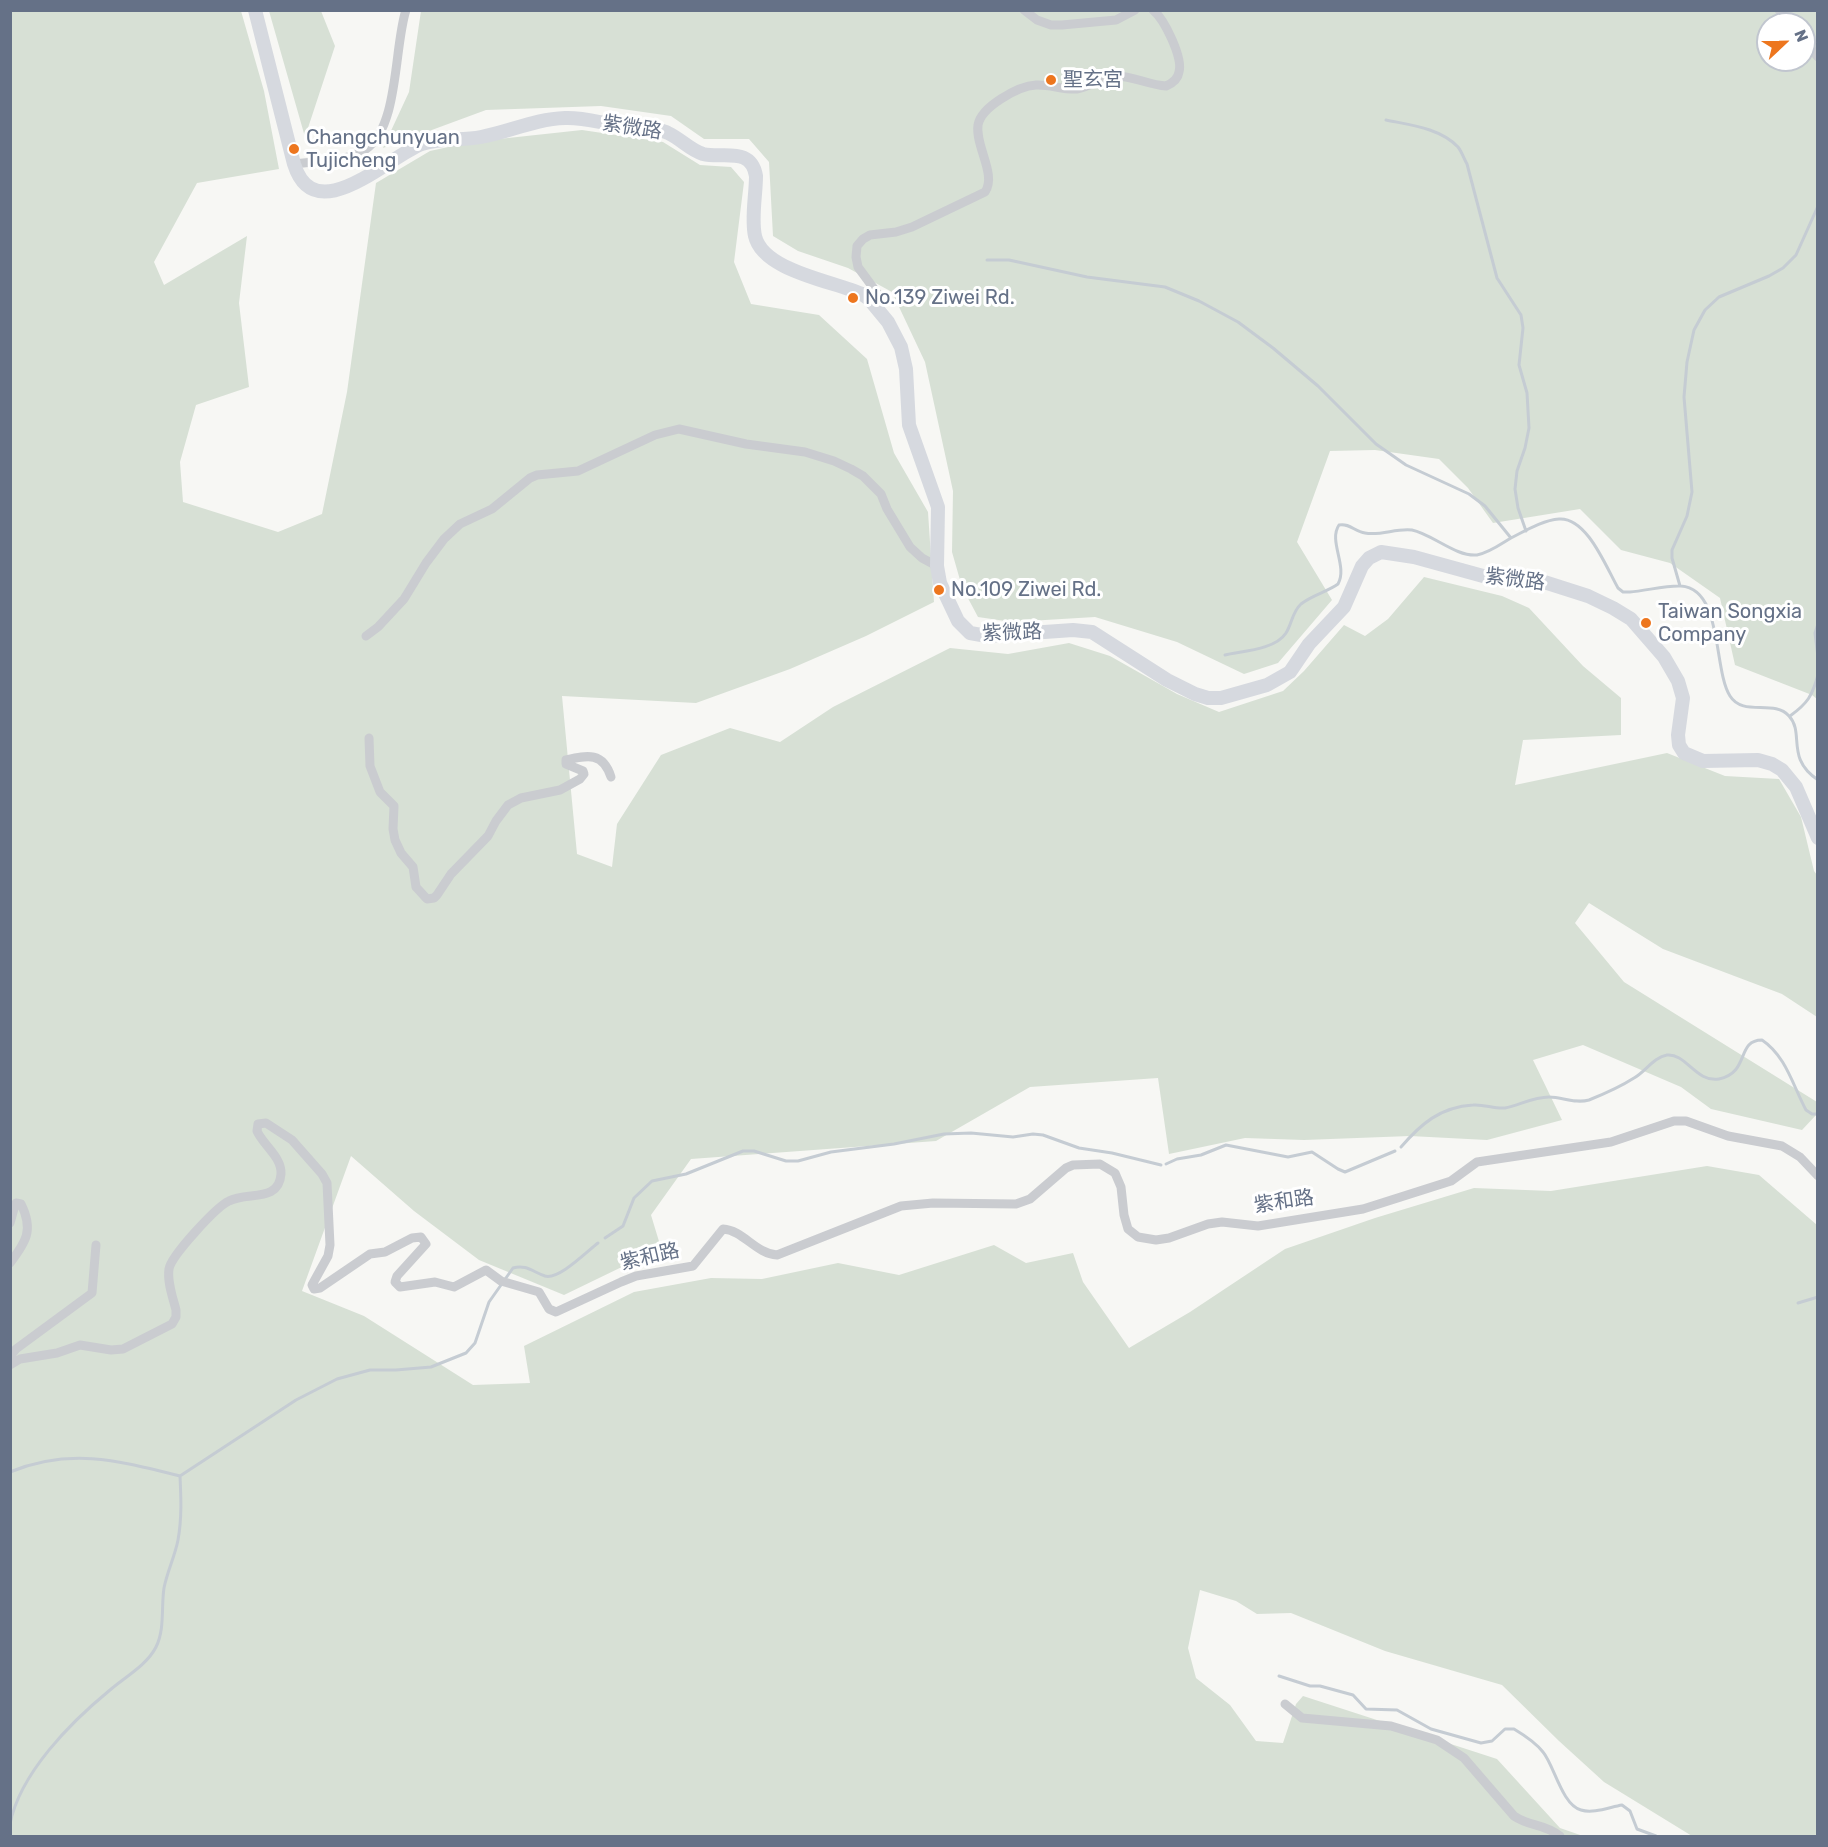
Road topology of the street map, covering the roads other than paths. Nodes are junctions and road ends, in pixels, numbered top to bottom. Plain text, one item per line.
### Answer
1 (255, 10) edge
2 (406, 10) edge
3 (1024, 10) edge
4 (1135, 10) edge
5 (1153, 10) edge
6 (294, 164) junction
7 (875, 307) junction
8 (938, 566) junction
9 (366, 636) dead end
10 (369, 738) dead end
11 (611, 777) dead end
12 (1818, 838) edge
13 (1818, 1176) edge
14 (10, 1223) edge
15 (96, 1245) dead end
16 (10, 1263) edge
17 (11, 1365) edge
18 (1285, 1704) dead end
19 (1560, 1836) edge

1 - 6 street, 紫微路
2 - 6 street
3 - 4 street
5 - 7 street
6 - 7 street, 紫微路
7 - 8 street, 紫微路
8 - 9 street
8 - 12 street, 紫微路
10 - 11 street
13 - 17 street, 紫和路
14 - 16 street
15 - 17 street
18 - 19 street

